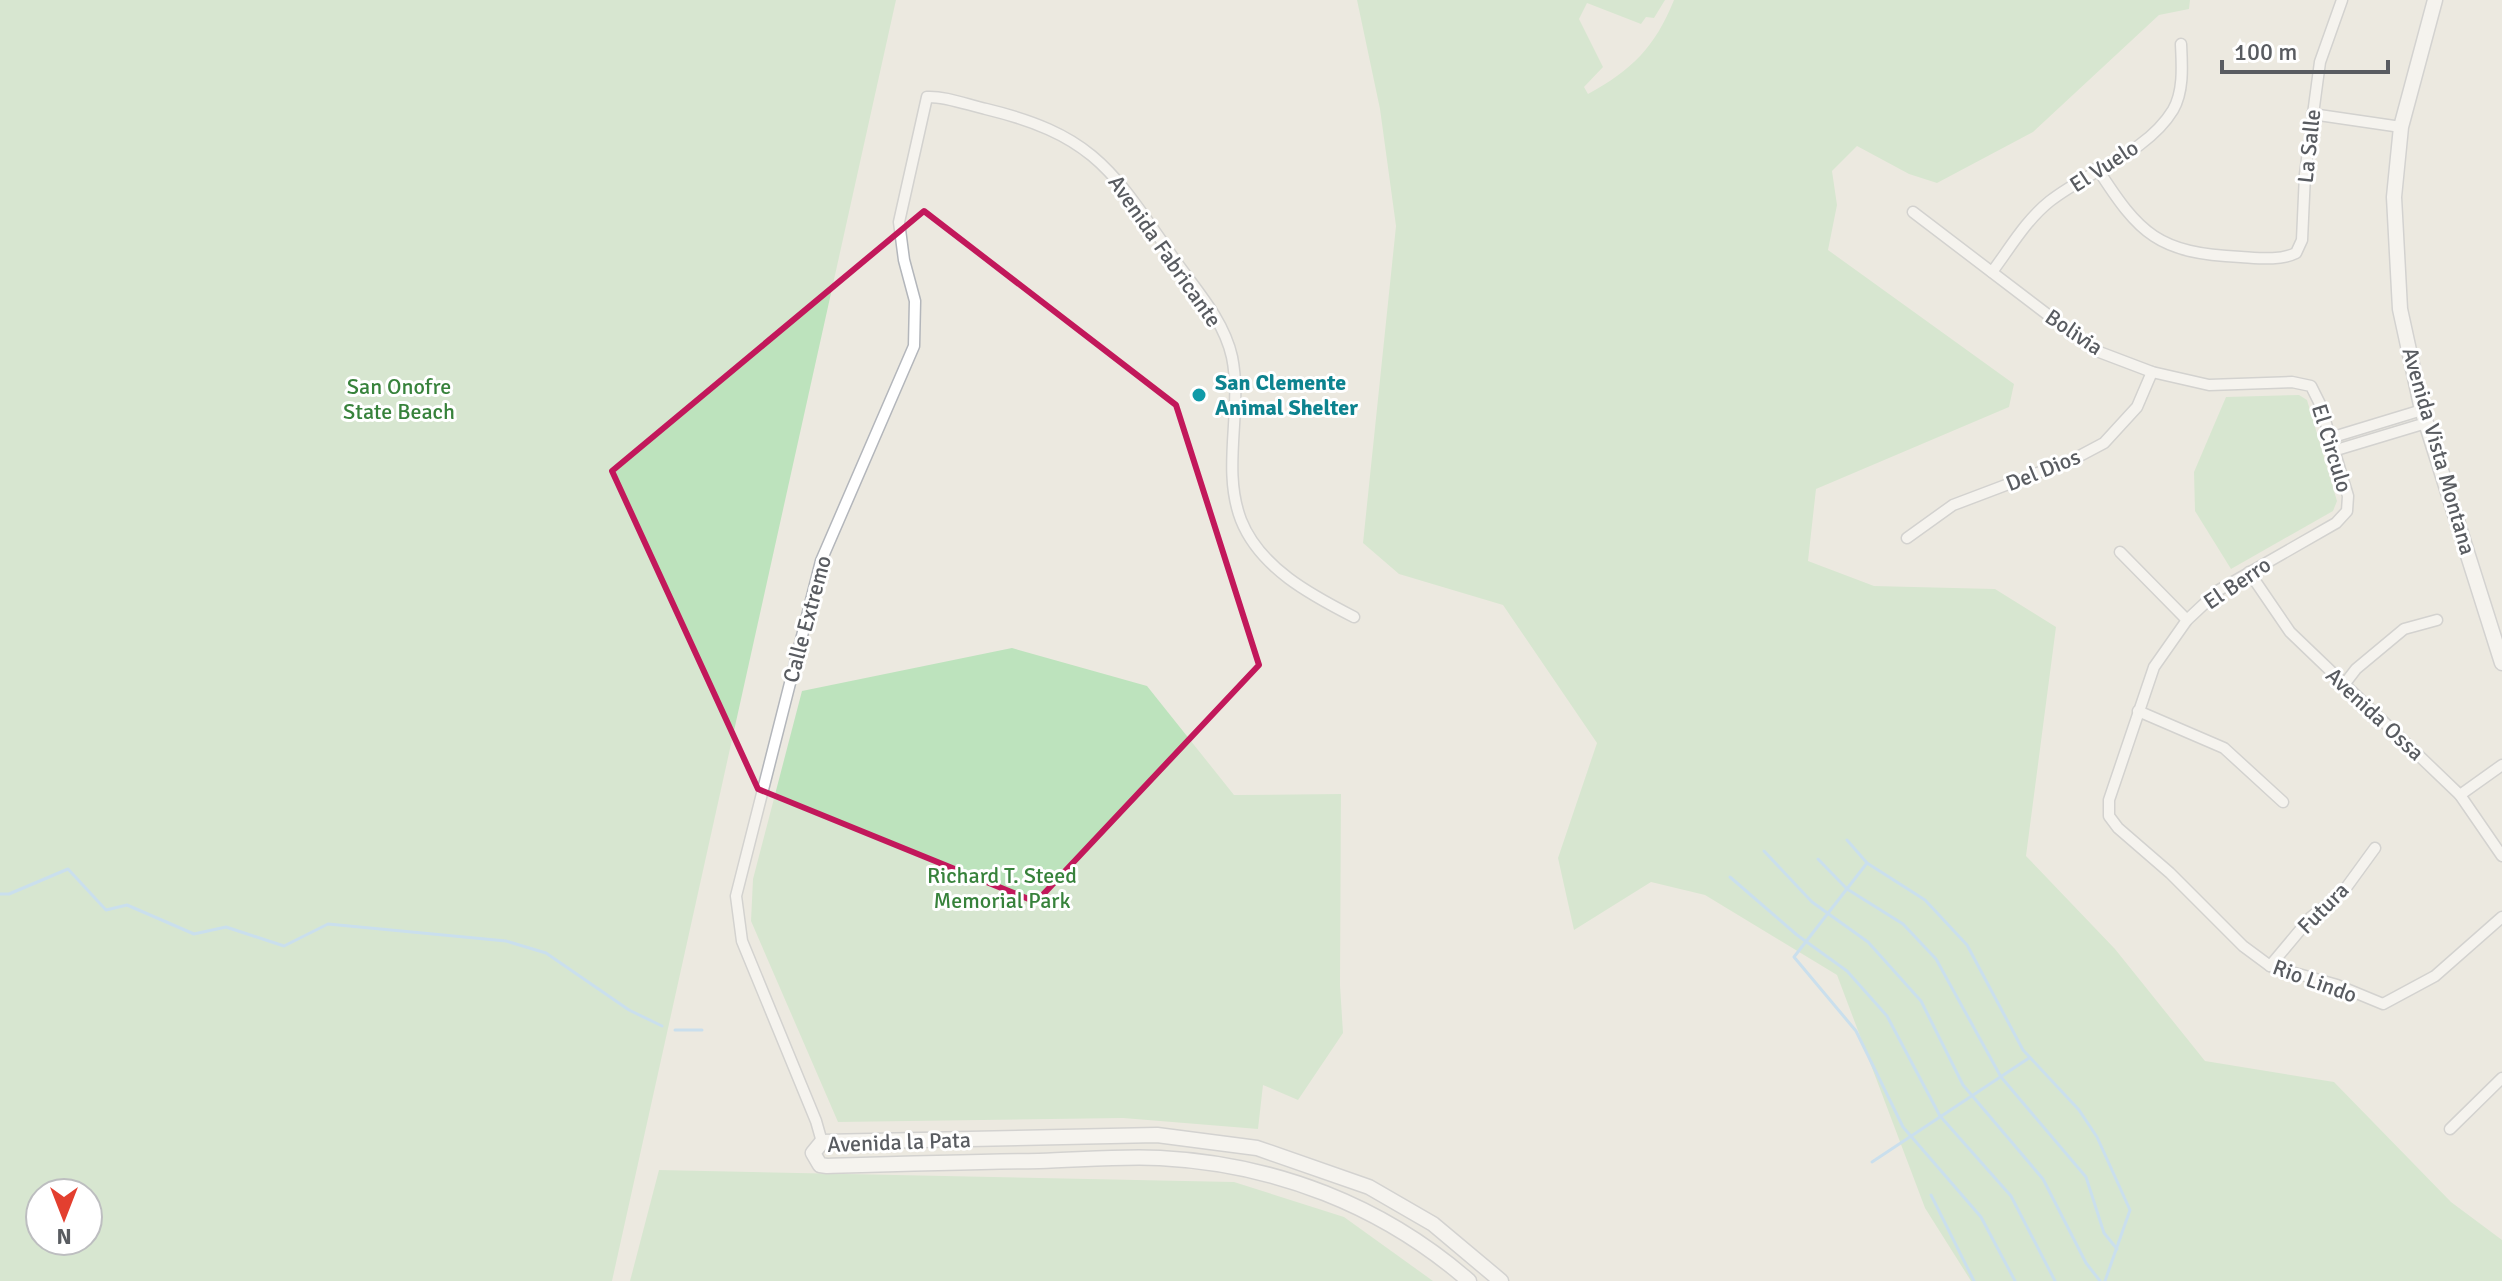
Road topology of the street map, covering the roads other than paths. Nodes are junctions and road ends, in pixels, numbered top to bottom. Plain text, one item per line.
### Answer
1 (2342, 0) edge
2 (2435, 0) edge
3 (2181, 44) dead end
4 (927, 97) joint
5 (2312, 114) junction
6 (2401, 127) junction
7 (2097, 168) junction
8 (1913, 212) dead end
9 (1992, 272) junction
10 (2152, 372) junction
11 (2311, 386) joint
12 (2424, 416) junction
13 (2330, 438) junction
14 (2333, 451) junction
15 (2347, 511) joint
16 (1907, 538) dead end
17 (2120, 552) dead end
18 (2249, 572) junction
19 (1354, 617) dead end
20 (2187, 620) junction
21 (2437, 620) dead end
22 (2502, 663) edge
23 (2343, 686) junction
24 (2138, 711) junction
25 (2502, 765) edge
26 (2460, 795) junction
27 (2283, 802) dead end
28 (2109, 816) joint
29 (2375, 848) dead end
30 (2502, 856) edge
31 (2502, 917) edge
32 (2270, 966) junction
33 (2502, 1078) edge
34 (2450, 1129) dead end
35 (822, 1142) junction
36 (1469, 1281) edge
37 (1501, 1281) edge

1 - 5 street, La Salle
2 - 6 main road, Avenida Vista Montana
3 - 7 street, El Vuelo
4 - 19 street, Avenida Fabricante
4 - 35 street, Calle Extremo
5 - 6 street
5 - 7 street, La Salle
6 - 12 main road, Avenida Vista Montana
7 - 9 street, El Vuelo
8 - 9 street, Bolivia
9 - 10 street, Bolivia
10 - 11 street, Bolivia
10 - 16 street, Del Dios
11 - 13 street, El Circulo
12 - 13 street
12 - 14 street
12 - 22 main road, Avenida Vista Montana
13 - 14 street, El Circulo
14 - 15 street, El Circulo
15 - 18 street, El Berro
17 - 20 street
18 - 20 street, El Berro
18 - 23 street, Avenida Ossa
20 - 24 street, El Berro
21 - 23 street
23 - 26 street, Avenida Ossa
24 - 27 street
24 - 28 street, El Berro
25 - 26 street
26 - 30 street, Avenida Ossa
28 - 32 street, Rio Lindo
29 - 32 street, Futura
31 - 32 street, Rio Lindo
33 - 34 street
35 - 36 main road, Avenida la Pata
35 - 37 main road, Avenida la Pata

